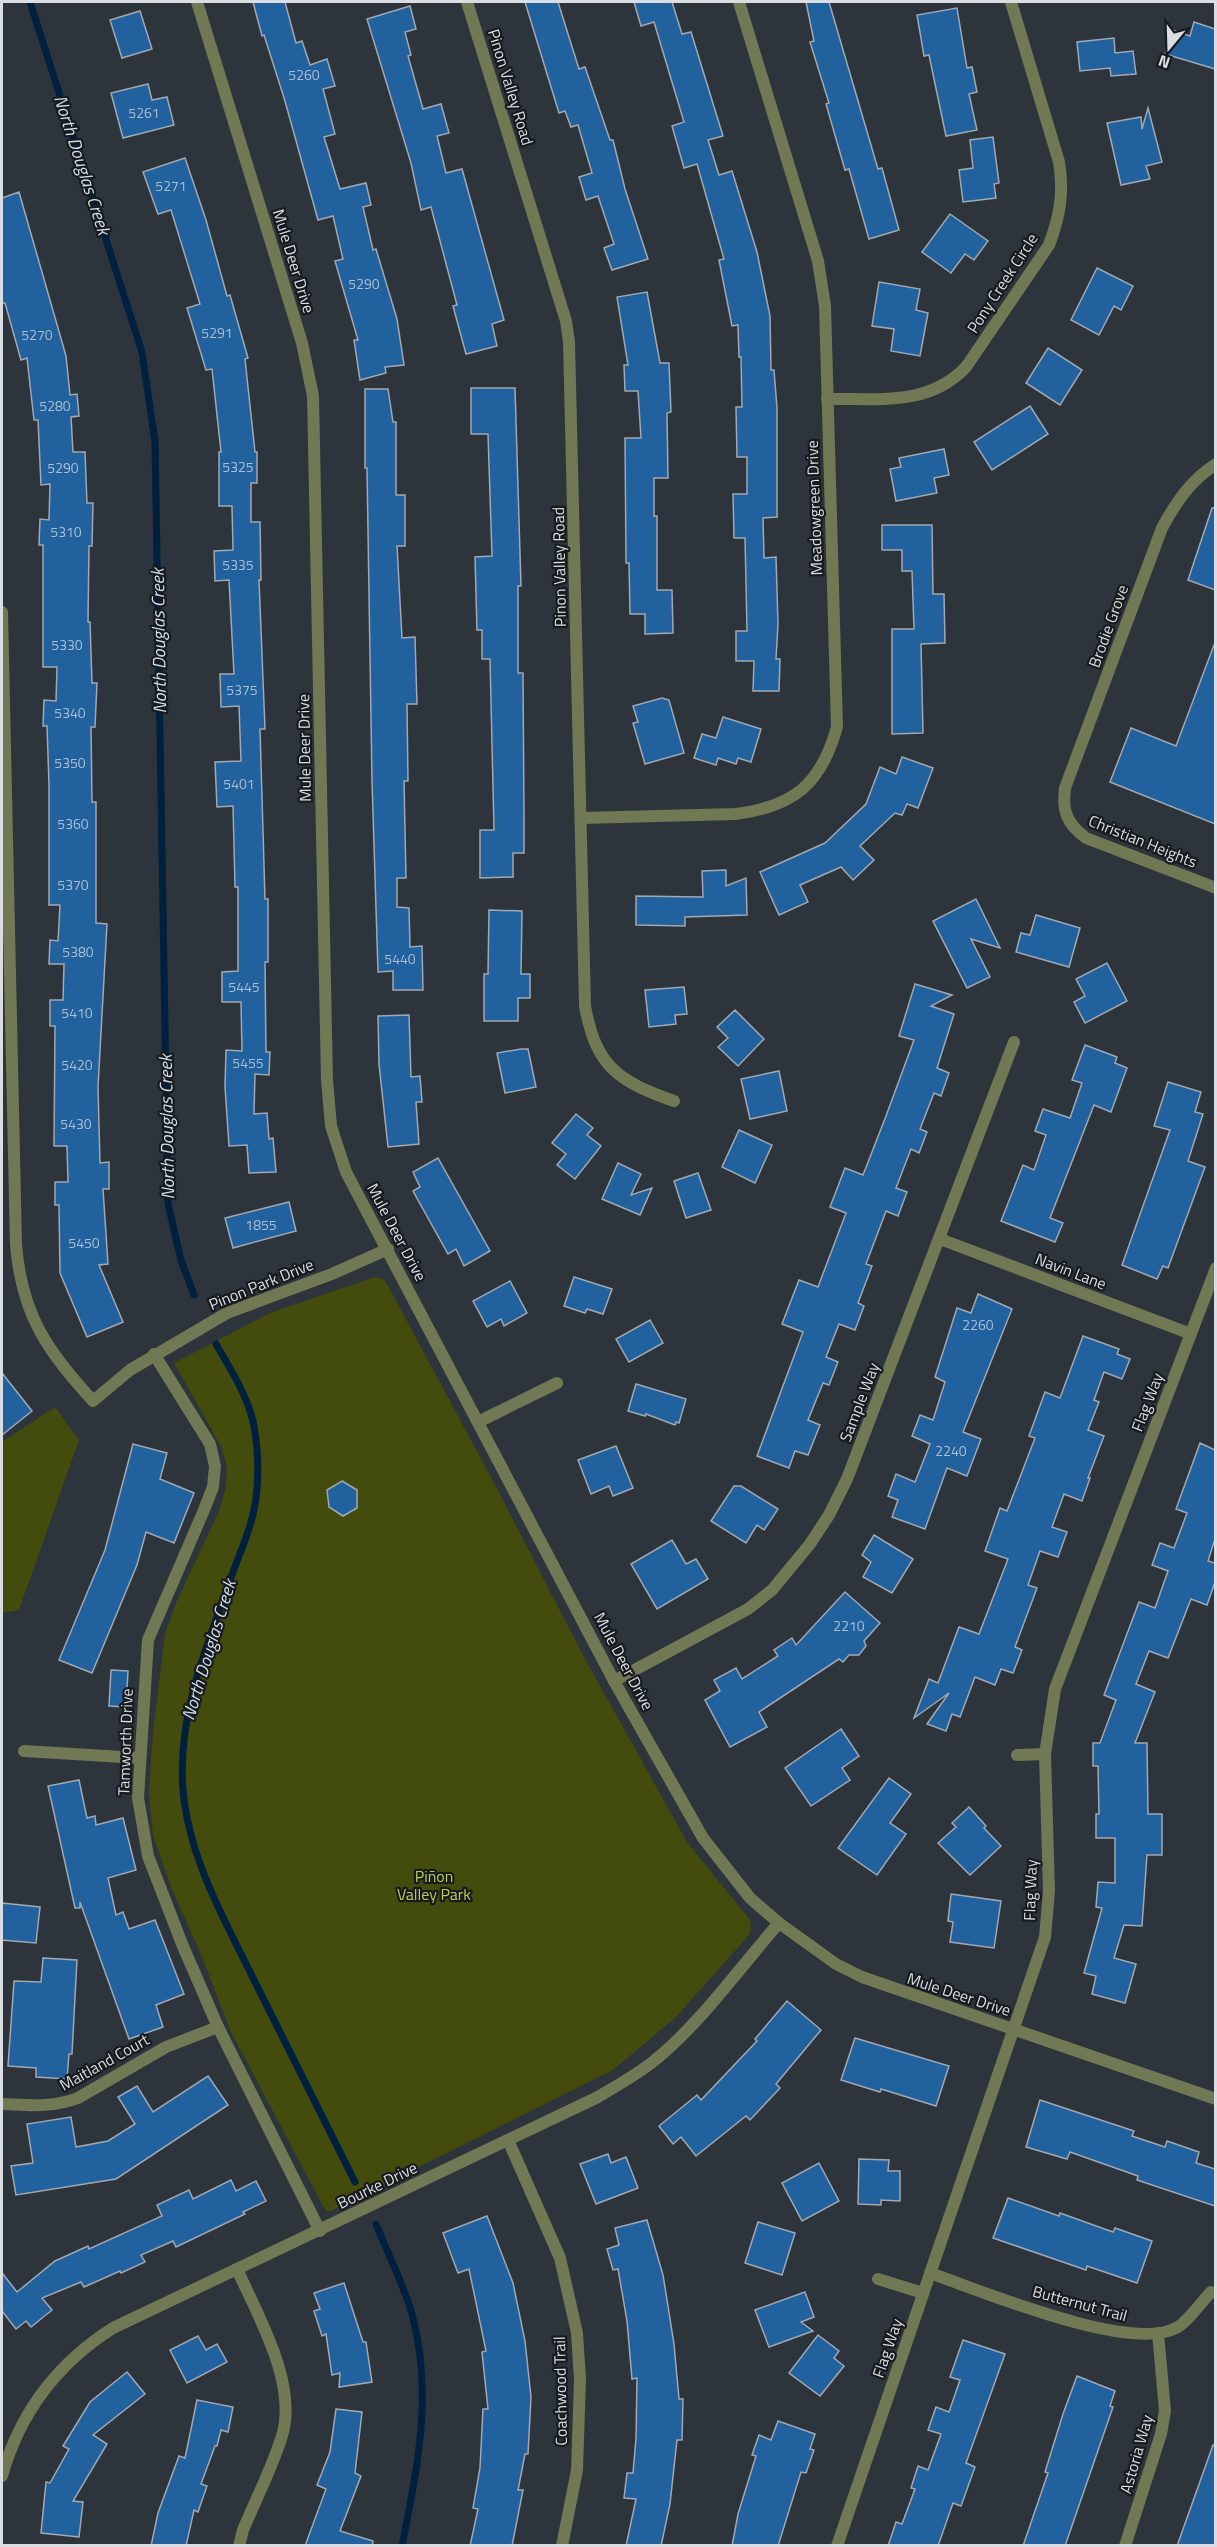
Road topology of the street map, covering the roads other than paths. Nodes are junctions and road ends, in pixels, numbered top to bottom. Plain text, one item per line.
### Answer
1 (196, 2) edge
2 (467, 2) edge
3 (739, 2) edge
4 (1012, 2) edge
5 (827, 399) junction
6 (1215, 464) edge
7 (2, 612) edge
8 (1065, 816) joint
9 (582, 818) junction
10 (1215, 888) edge
11 (1014, 1042) dead end
12 (674, 1101) dead end
13 (940, 1239) junction
14 (388, 1249) junction
15 (1215, 1268) edge
16 (1191, 1334) junction
17 (154, 1354) junction
18 (557, 1383) dead end
19 (480, 1421) junction
20 (614, 1681) junction
21 (24, 1751) dead end
22 (1045, 1754) junction
23 (1017, 1755) dead end
24 (139, 1758) junction
25 (779, 1923) junction
26 (218, 2026) junction
27 (1014, 2030) junction
28 (1215, 2099) edge
29 (2, 2104) edge
30 (508, 2140) junction
31 (320, 2231) junction
32 (237, 2270) junction
33 (930, 2273) junction
34 (878, 2279) dead end
35 (1211, 2292) dead end
36 (922, 2294) junction
37 (1158, 2333) junction
38 (2, 2475) edge
39 (239, 2546) edge
40 (562, 2546) edge
41 (837, 2546) edge
42 (1125, 2546) edge

1 - 14 street, Mule Deer Drive
2 - 9 street, Pinon Valley Road
3 - 5 street, Meadowgreen Drive
4 - 5 street, Pony Creek Circle
5 - 9 street, Meadowgreen Drive
6 - 8 street, Brodie Grove
7 - 17 street, Pinon Park Drive
8 - 10 street, Christian Heights
9 - 12 street, Pinon Valley Road
11 - 13 street, Sample Way
13 - 16 street, Navin Lane
13 - 20 street, Sample Way
14 - 17 street, Pinon Park Drive
14 - 19 street, Mule Deer Drive
15 - 16 street, Flag Way
16 - 22 street, Flag Way
17 - 24 street, Tamworth Drive
18 - 19 street
19 - 20 street, Mule Deer Drive
20 - 25 street, Mule Deer Drive
21 - 24 street
22 - 23 street
22 - 27 street, Flag Way
24 - 26 street, Tamworth Drive
25 - 27 street, Mule Deer Drive
25 - 30 street, Bourke Drive
26 - 29 street, Maitland Court
26 - 31 street, Tamworth Drive
27 - 28 street, Mule Deer Drive
27 - 33 street, Flag Way
30 - 31 street, Bourke Drive
30 - 40 street, Coachwood Trail
31 - 32 street, Bourke Drive
32 - 38 street, Bourke Drive
32 - 39 street
33 - 36 street, Flag Way
33 - 37 street, Butternut Trail
34 - 36 street
35 - 37 street, Butternut Trail
36 - 41 street, Flag Way
37 - 42 street, Astoria Way

